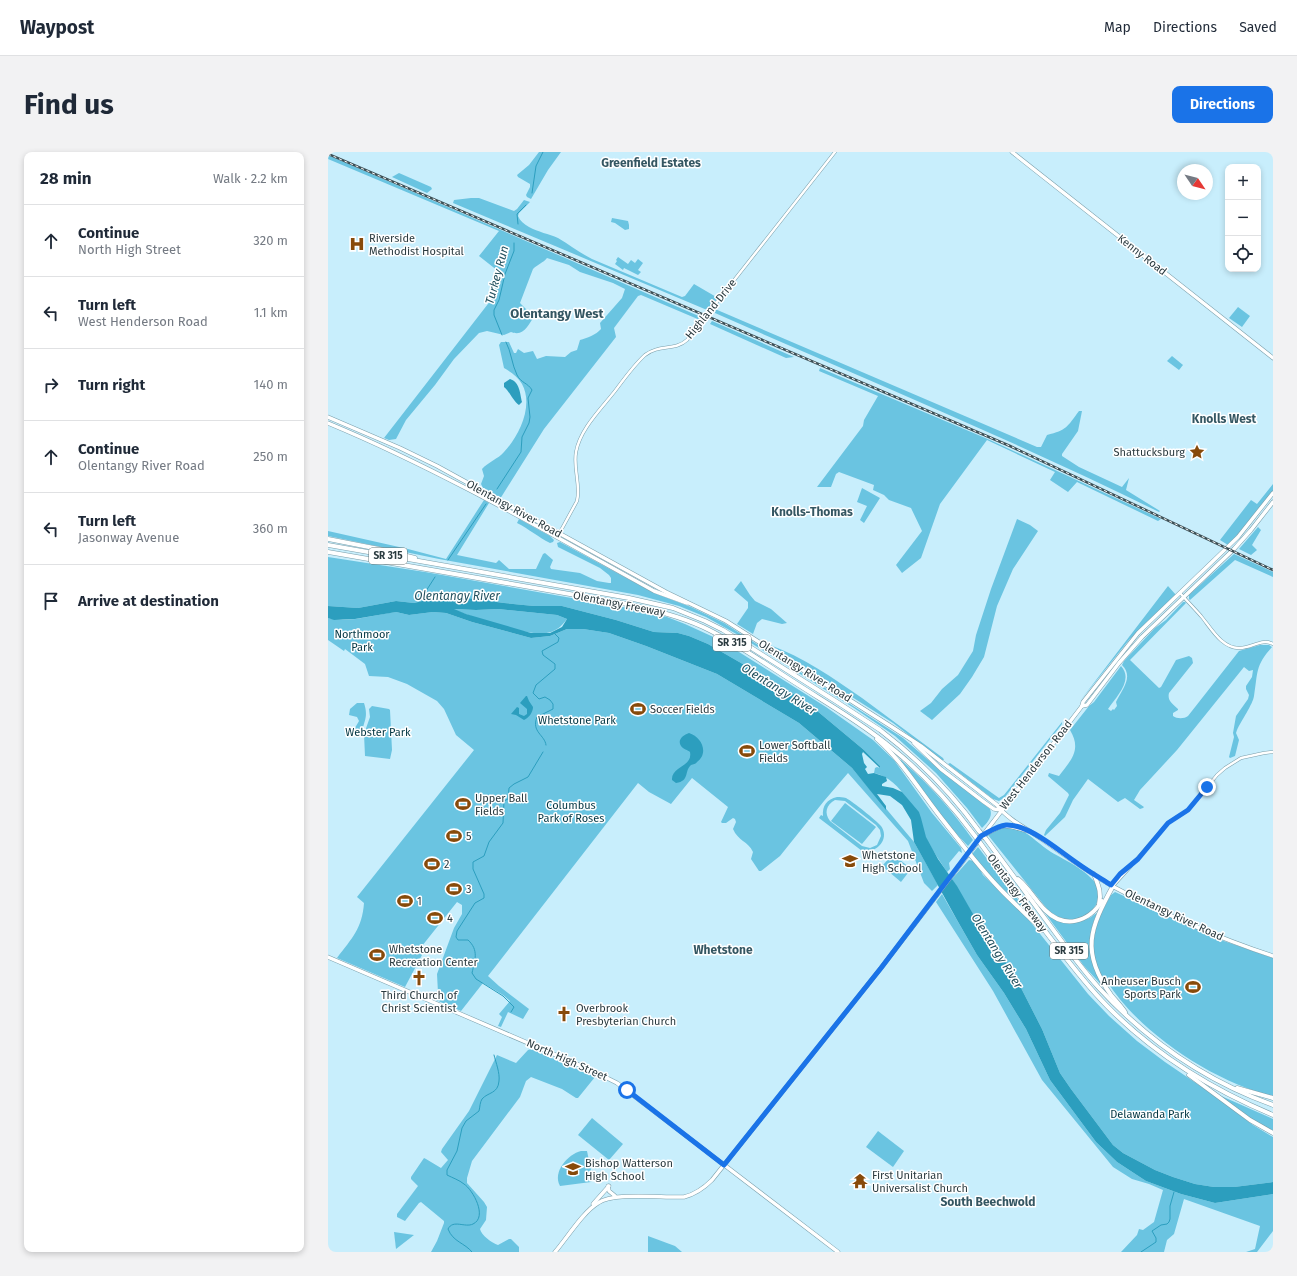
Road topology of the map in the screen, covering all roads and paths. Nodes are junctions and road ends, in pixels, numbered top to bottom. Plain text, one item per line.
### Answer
1 (835, 152) edge
2 (1012, 152) edge
3 (1273, 358) edge
4 (328, 417) edge
5 (328, 423) edge
6 (1273, 493) edge
7 (1273, 502) edge
8 (560, 533) junction
9 (557, 538) junction
10 (328, 539) edge
11 (328, 545) edge
12 (328, 552) edge
13 (448, 567) junction
14 (1180, 593) junction
15 (1184, 597) junction
16 (698, 606) junction
17 (1273, 644) edge
18 (1082, 706) junction
19 (855, 721) junction
20 (1273, 752) edge
21 (1001, 810) junction
22 (1031, 832) junction
23 (983, 838) junction
24 (969, 853) junction
25 (1094, 874) junction
26 (1012, 875) junction
27 (1112, 886) junction
28 (1093, 913) junction
29 (1051, 939) junction
30 (1273, 956) edge
31 (328, 957) edge
32 (1133, 1022) junction
33 (1173, 1062) junction
34 (1222, 1083) junction
35 (1273, 1098) edge
36 (1273, 1105) edge
37 (1273, 1115) edge
38 (1273, 1133) edge
39 (724, 1165) junction
40 (616, 1197) junction
41 (588, 1212) junction
42 (555, 1252) edge
43 (838, 1252) edge

1 - 8 street, Highland Drive
2 - 3 main road, Kenny Road
4 - 8 main road, Olentangy River Road
5 - 9 main road, Olentangy River Road
6 - 14 main road, West Henderson Road
7 - 15 main road, West Henderson Road
8 - 9 street, Highland Drive
8 - 16 main road, Olentangy River Road
9 - 16 main road, Olentangy River Road
10 - 13 highway
11 - 13 highway, Olentangy Freeway / SR 315
12 - 19 highway, Olentangy Freeway / SR 315
13 - 23 highway, Olentangy Freeway / SR 315, bridge
14 - 15 street
14 - 18 main road, West Henderson Road
15 - 17 street
15 - 18 main road, West Henderson Road
16 - 21 main road, Olentangy River Road
18 - 21 main road, West Henderson Road
19 - 24 highway
19 - 29 highway, Olentangy Freeway / SR 315, bridge
20 - 27 street
21 - 22 main road, Olentangy River Road
21 - 23 main road, West Henderson Road
22 - 23 main road
22 - 25 main road, Olentangy River Road
23 - 24 main road, West Henderson Road
23 - 26 highway, Olentangy Freeway / SR 315
24 - 29 highway
24 - 39 main road, West Henderson Road
25 - 27 main road, Olentangy River Road
25 - 28 highway
26 - 28 highway
26 - 32 highway, Olentangy Freeway / SR 315
27 - 28 highway
27 - 30 main road, Olentangy River Road
27 - 32 highway
29 - 33 highway, Olentangy Freeway / SR 315
31 - 39 main road, North High Street
32 - 34 highway, Olentangy Freeway / SR 315
33 - 37 highway, Olentangy Freeway / SR 315
33 - 38 highway
34 - 35 highway
34 - 36 highway, Olentangy Freeway / SR 315
39 - 40 main road, West Henderson Road
39 - 43 main road, North High Street
40 - 41 main road, West Henderson Road
40 - 41 main road
41 - 42 main road

